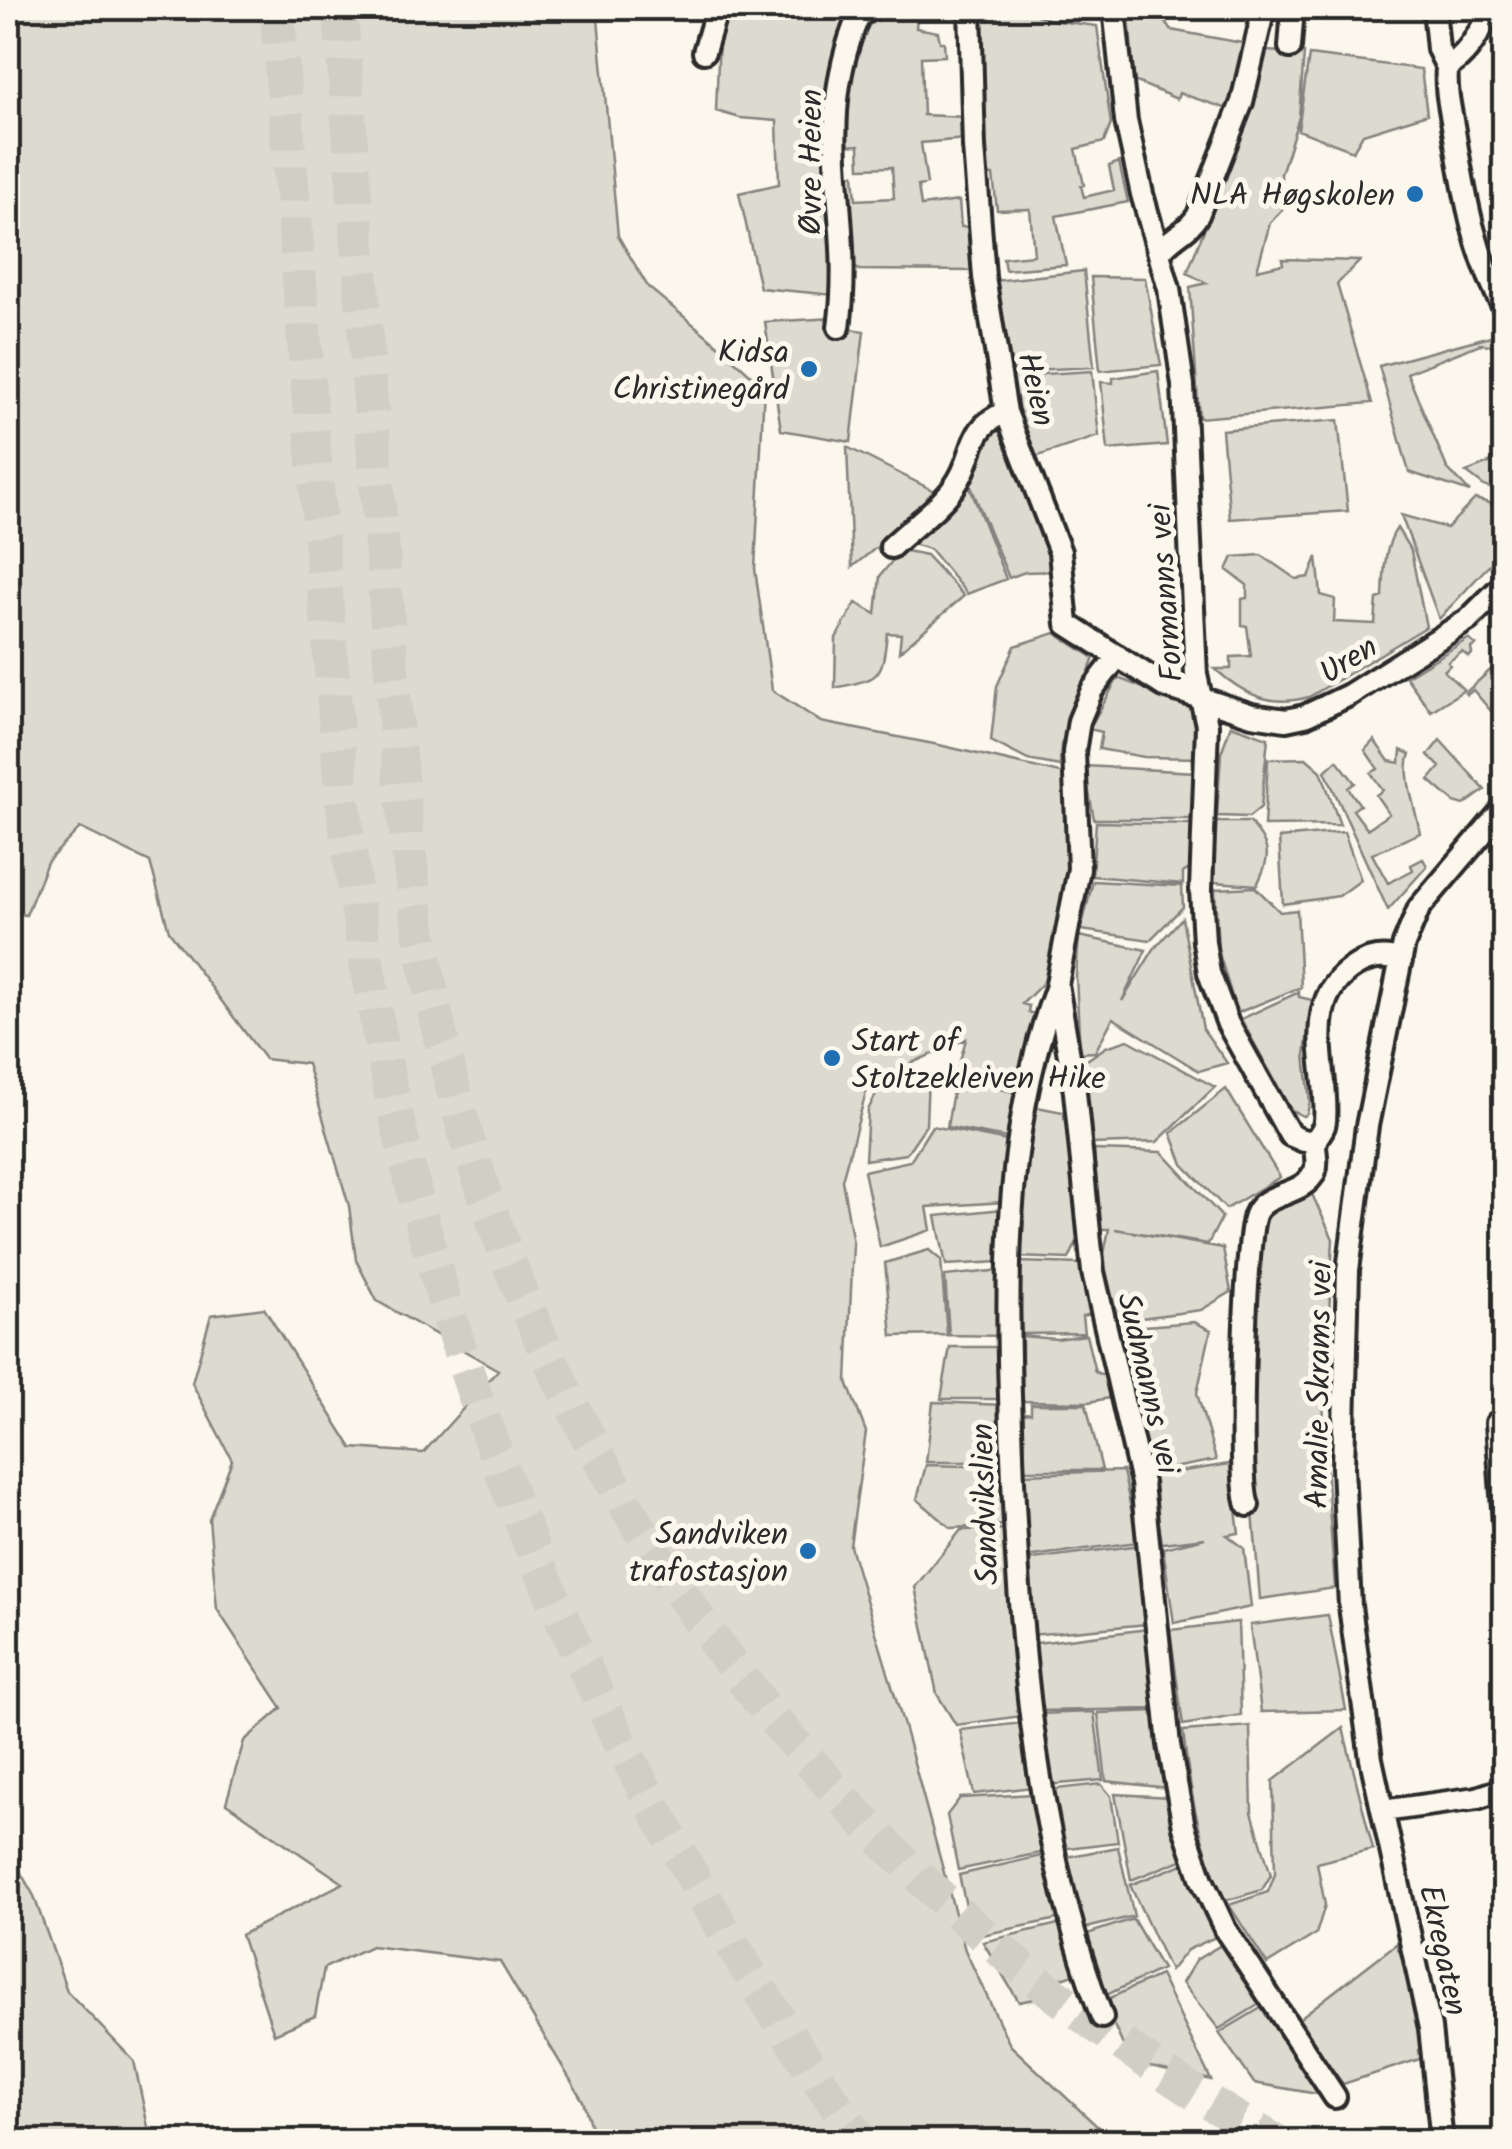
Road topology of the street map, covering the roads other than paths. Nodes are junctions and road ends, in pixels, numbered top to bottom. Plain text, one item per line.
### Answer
1 (717, 8) edge
2 (970, 8) edge
3 (1114, 8) edge
4 (1264, 8) edge
5 (1293, 8) edge
6 (1434, 8) edge
7 (1493, 8) edge
8 (863, 10) edge
9 (1290, 48) dead end
10 (704, 52) dead end
11 (1447, 67) junction
12 (1160, 251) junction
13 (1504, 308) edge
14 (839, 327) dead end
15 (1006, 412) junction
16 (891, 547) dead end
17 (1504, 584) edge
18 (1118, 656) junction
19 (1202, 696) junction
20 (1504, 808) edge
21 (1401, 960) junction
22 (1057, 984) junction
23 (1316, 1140) junction
24 (1497, 1423) dead end
25 (1248, 1506) dead end
26 (1504, 1523) edge
27 (1504, 1790) edge
28 (1384, 1811) junction
29 (1395, 1862) joint
30 (1102, 2018) dead end
31 (1335, 2098) dead end
32 (1442, 2142) edge

1 - 10 street
2 - 15 street, Heien
3 - 12 street, Formanns vei
4 - 12 street
5 - 9 street
6 - 11 street
7 - 11 street
8 - 14 street, Øvre Heien
11 - 13 street
12 - 19 street, Formanns vei
15 - 16 street
15 - 18 street, Heien
17 - 19 street, Uren
18 - 19 street, Heien
18 - 22 street, Sudmanns vei
19 - 23 street, Formanns vei
20 - 21 street, Amalie Skrams vei
21 - 23 street, Amalie Skrams vei
21 - 28 street, Amalie Skrams vei
22 - 30 street, Sandvikslien
22 - 31 street, Sudmanns vei
23 - 25 street, Amalie Skrams vei
24 - 26 street
27 - 28 street
28 - 29 street, Amalie Skrams vei
29 - 32 street, Ekregaten

